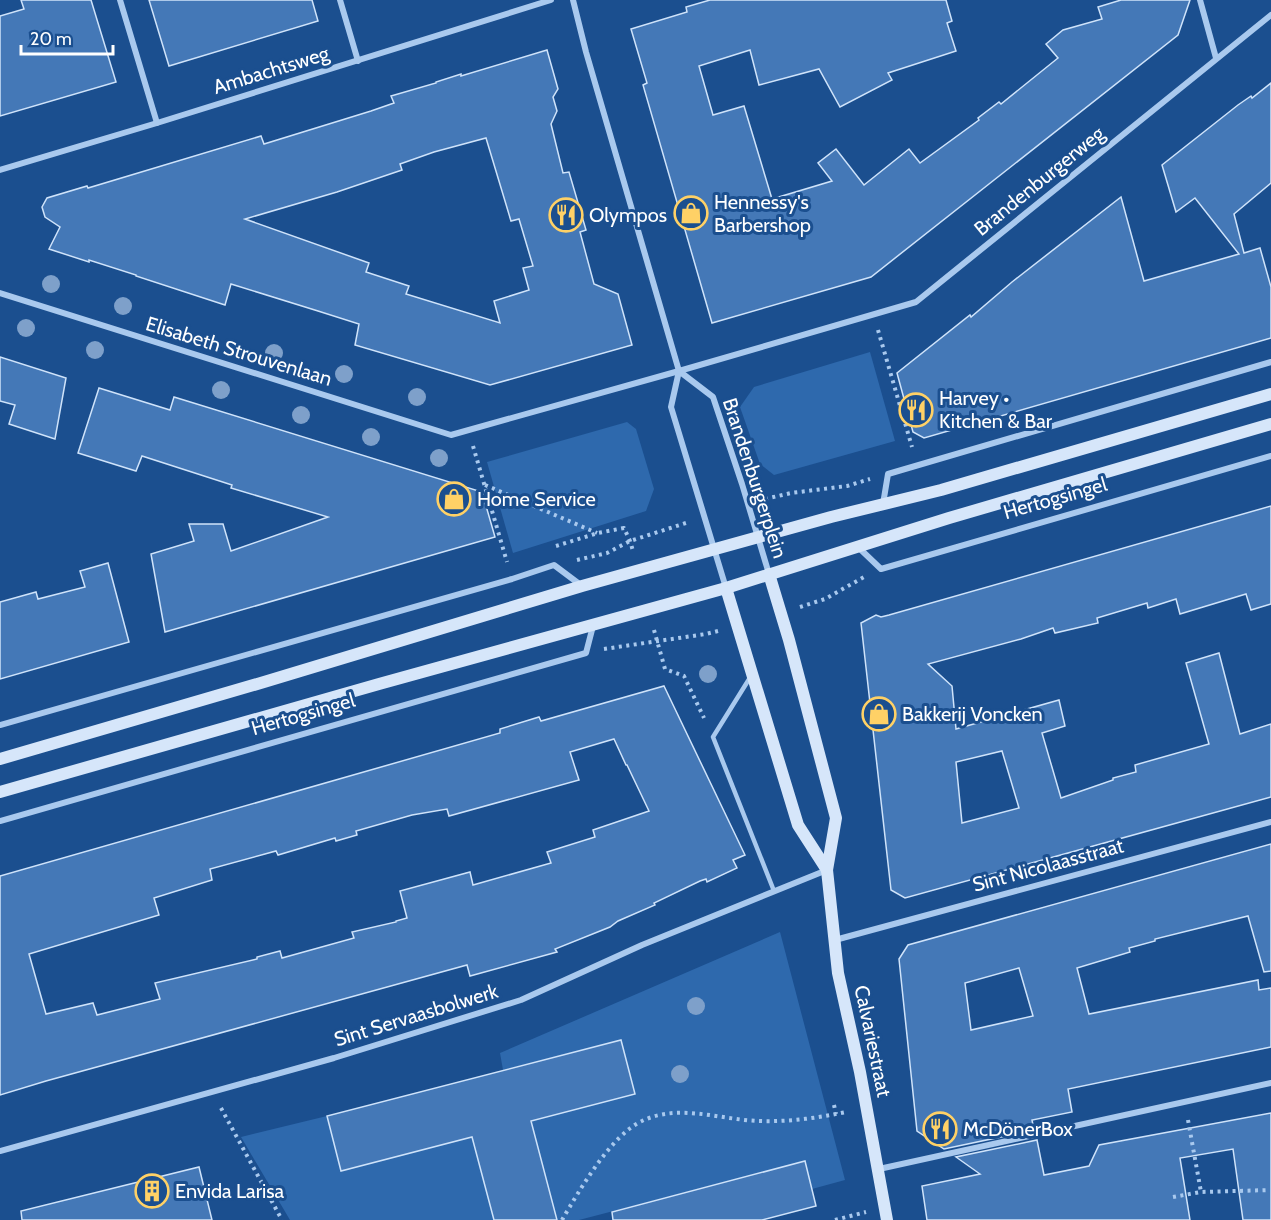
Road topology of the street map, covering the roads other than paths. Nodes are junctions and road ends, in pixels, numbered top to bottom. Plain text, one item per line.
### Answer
1 (120, 0) edge
2 (340, 0) edge
3 (551, 0) edge
4 (573, 0) edge
5 (1200, 0) edge
6 (1271, 15) edge
7 (1216, 58) junction
8 (358, 60) junction
9 (157, 123) junction
10 (0, 170) edge
11 (0, 293) edge
12 (1271, 362) edge
13 (679, 371) junction
14 (1271, 394) edge
15 (1271, 424) edge
16 (1271, 456) edge
17 (883, 505) junction
18 (758, 537) junction
19 (857, 547) junction
20 (714, 549) junction
21 (769, 574) junction
22 (582, 586) junction
23 (726, 588) junction
24 (594, 623) junction
25 (752, 674) junction
26 (0, 725) edge
27 (0, 759) edge
28 (0, 792) edge
29 (0, 821) edge
30 (1271, 822) edge
31 (827, 870) junction
32 (774, 891) junction
33 (834, 940) junction
34 (1271, 1083) edge
35 (0, 1151) edge
36 (879, 1169) junction
37 (887, 1220) edge

1 - 9 street
2 - 8 street
3 - 8 street, Ambachtsweg
4 - 13 street
5 - 7 street
6 - 7 street, Brandenburgerweg
7 - 13 street, Brandenburgerweg
8 - 9 street, Ambachtsweg
9 - 10 street, Ambachtsweg
11 - 13 street, Elisabeth Strouvenlaan
12 - 17 street
13 - 18 street, Brandenburgerplein
13 - 20 street
14 - 17 main road, Hertogsingel
15 - 19 main road, Hertogsingel
16 - 19 street, Hertogsingel
17 - 18 main road, Hertogsingel
18 - 20 main road, Hertogsingel
18 - 21 street, Brandenburgerplein
19 - 21 main road, Hertogsingel
20 - 22 main road, Hertogsingel
20 - 23 street
21 - 23 main road, Hertogsingel
21 - 31 main road, Calvariestraat
22 - 26 street
22 - 27 main road, Hertogsingel
23 - 24 main road, Hertogsingel
23 - 25 main road, Calvariestraat
24 - 28 main road, Hertogsingel
24 - 29 street, Hertogsingel
25 - 31 main road, Calvariestraat
25 - 32 lane
30 - 33 street, Sint Nicolaasstraat
31 - 32 street, Sint Servaasbolwerk
31 - 33 main road, Calvariestraat
32 - 35 street, Sint Servaasbolwerk
33 - 36 main road, Calvariestraat
34 - 36 street
36 - 37 main road, Calvariestraat

